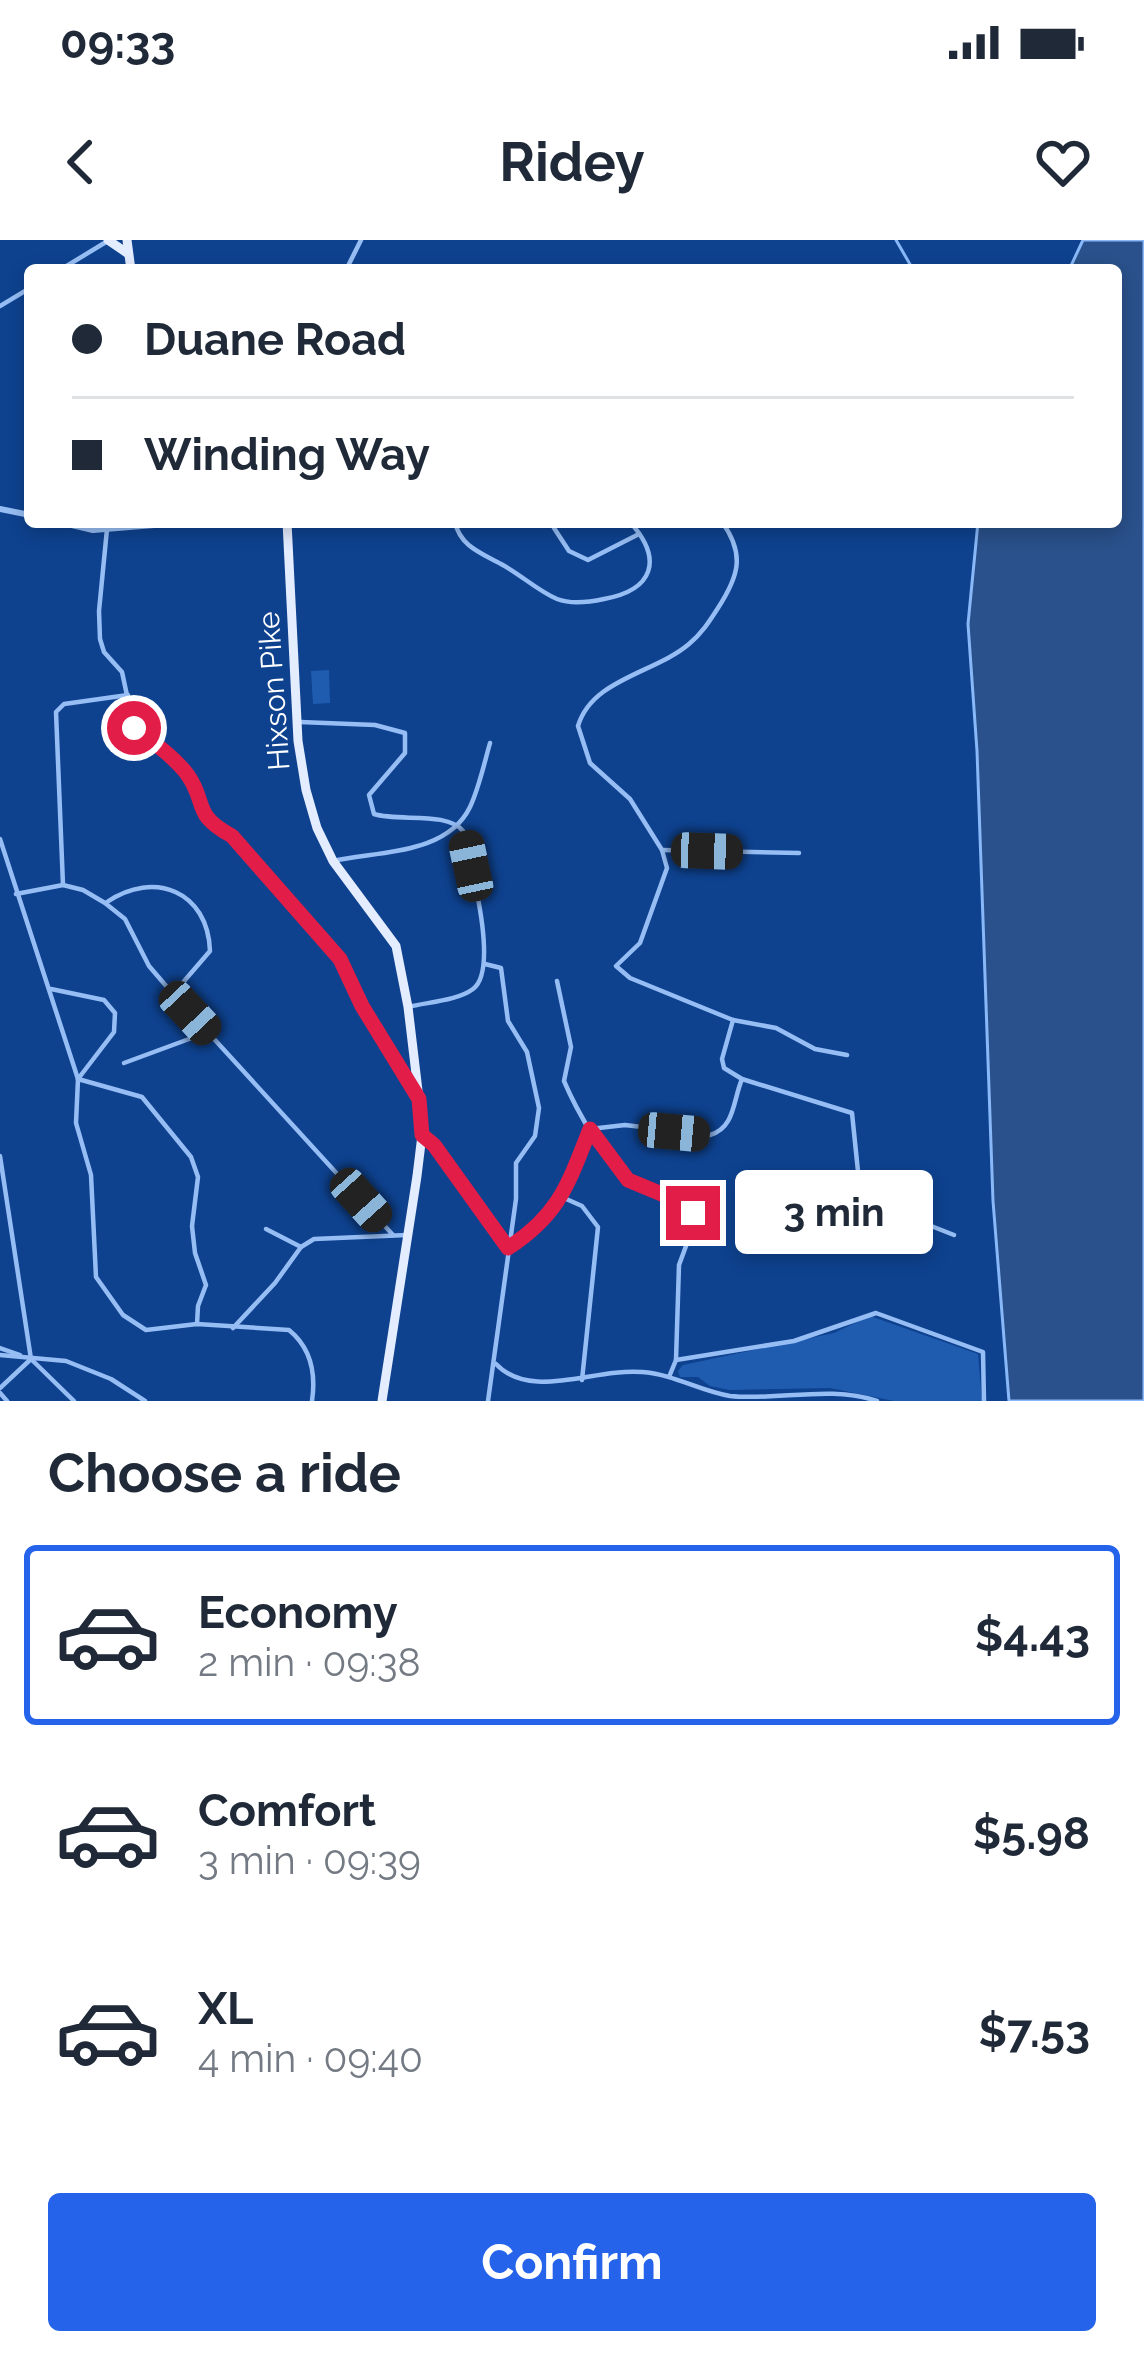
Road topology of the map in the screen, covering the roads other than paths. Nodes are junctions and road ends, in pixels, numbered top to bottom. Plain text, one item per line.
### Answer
1 (108, 240) edge
2 (127, 240) edge
3 (127, 253) junction
4 (70, 264) edge
5 (130, 264) edge
6 (100, 528) edge
7 (119, 528) edge
8 (287, 528) edge
9 (458, 528) edge
10 (554, 528) edge
11 (634, 528) edge
12 (725, 528) edge
13 (107, 529) junction
14 (639, 534) junction
15 (128, 695) junction
16 (298, 722) junction
17 (490, 743) dead end
18 (459, 824) junction
19 (0, 839) edge
20 (662, 850) junction
21 (799, 853) dead end
22 (333, 861) junction
23 (63, 885) junction
24 (16, 894) junction
25 (106, 903) junction
26 (485, 964) junction
27 (557, 981) dead end
28 (50, 988) junction
29 (172, 994) junction
30 (409, 1007) junction
31 (733, 1020) junction
32 (208, 1032) junction
33 (847, 1055) dead end
34 (124, 1063) dead end
35 (78, 1079) junction
36 (742, 1079) junction
37 (419, 1099) junction
38 (590, 1129) junction
39 (422, 1135) junction
40 (0, 1156) edge
41 (564, 1198) junction
42 (266, 1229) dead end
43 (393, 1235) junction
44 (406, 1235) junction
45 (954, 1235) dead end
46 (301, 1247) junction
47 (508, 1248) junction
48 (197, 1324) junction
49 (233, 1328) junction
50 (0, 1351) edge
51 (31, 1359) junction
52 (676, 1360) junction
53 (494, 1362) junction
54 (669, 1377) junction
55 (582, 1380) junction
56 (0, 1391) edge
57 (730, 1399) edge
58 (7, 1401) edge
59 (74, 1401) edge
60 (145, 1401) edge
61 (312, 1401) edge
62 (382, 1401) edge
63 (488, 1401) edge
64 (877, 1401) edge
65 (984, 1401) edge

1 - 3 main road
1 - 4 street
2 - 3 main road
3 - 5 main road
6 - 13 street
7 - 13 street
8 - 16 main road, Hixson Pike
9 - 14 street
10 - 14 street
11 - 14 street
12 - 20 street
13 - 15 street
15 - 23 street
15 - 37 street
16 - 18 street
16 - 22 main road, Hixson Pike
17 - 18 street
18 - 22 street
18 - 26 street
19 - 24 street
20 - 21 street
20 - 31 street
22 - 30 main road, Hixson Pike
23 - 24 street
23 - 25 street
24 - 28 street
25 - 29 street
25 - 29 street
26 - 30 street
26 - 47 street
27 - 38 street
28 - 35 street
28 - 35 street
29 - 32 street
30 - 37 main road, Hixson Pike
31 - 33 street
31 - 36 street
32 - 34 street
32 - 43 street
35 - 48 street
35 - 48 street
36 - 38 street
36 - 45 street
37 - 39 main road, Hixson Pike
38 - 41 street
38 - 52 street
39 - 44 main road, Hixson Pike
39 - 47 street
40 - 51 street
41 - 47 street
41 - 55 street
42 - 46 street
43 - 44 street
43 - 46 street
44 - 62 main road, Hixson Pike
46 - 49 street
47 - 53 street
48 - 49 street
49 - 61 street
50 - 51 street
51 - 56 street
51 - 59 street
51 - 60 street
52 - 54 street
52 - 65 street
53 - 55 street
53 - 63 street
54 - 55 street
54 - 57 street
56 - 58 street
57 - 64 street

